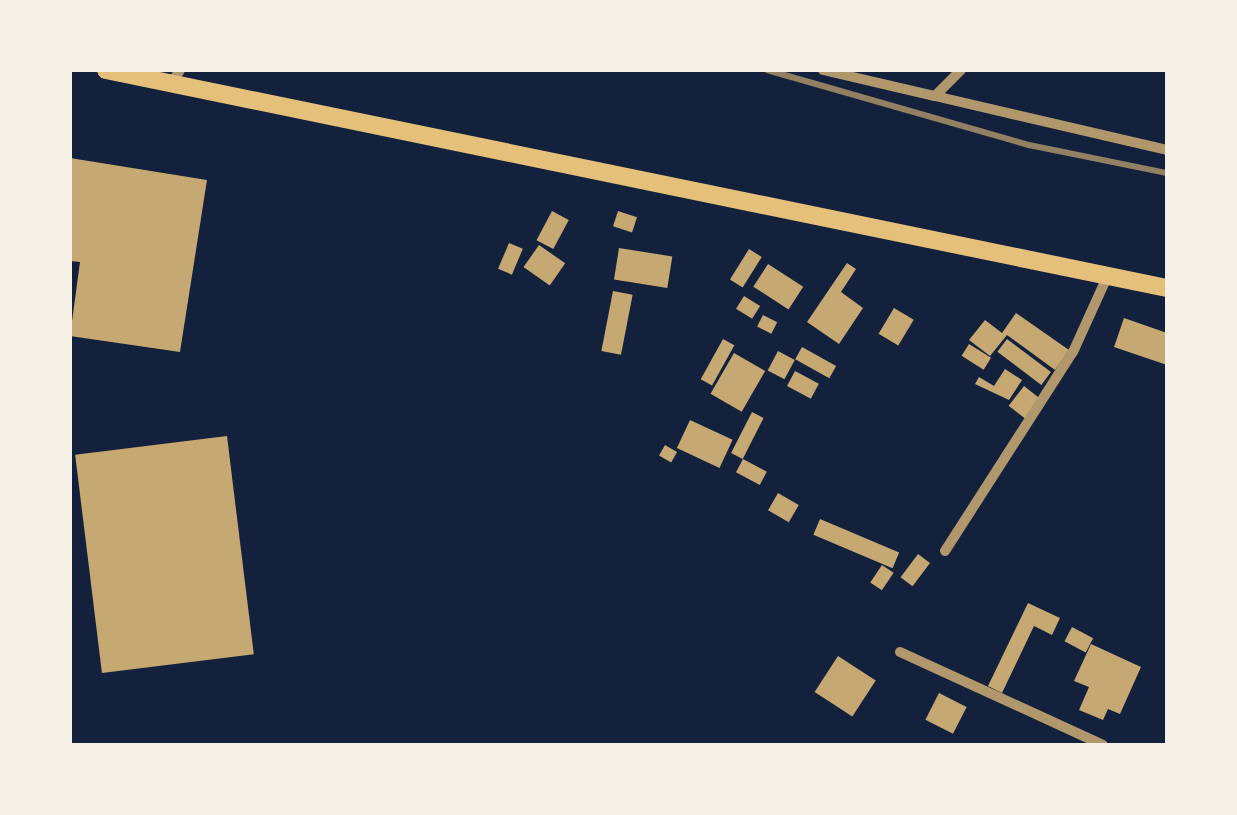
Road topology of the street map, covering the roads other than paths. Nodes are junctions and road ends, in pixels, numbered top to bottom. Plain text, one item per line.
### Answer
1 (106, 70) edge
2 (824, 70) edge
3 (961, 70) edge
4 (176, 77) edge
5 (935, 96) junction
6 (1167, 150) edge
7 (1106, 277) junction
8 (1167, 288) edge
9 (944, 551) dead end
10 (900, 652) dead end
11 (1103, 745) edge

1 - 4 main road
2 - 5 street
3 - 5 street
4 - 7 main road
5 - 6 street
7 - 8 main road
7 - 9 street
10 - 11 street

